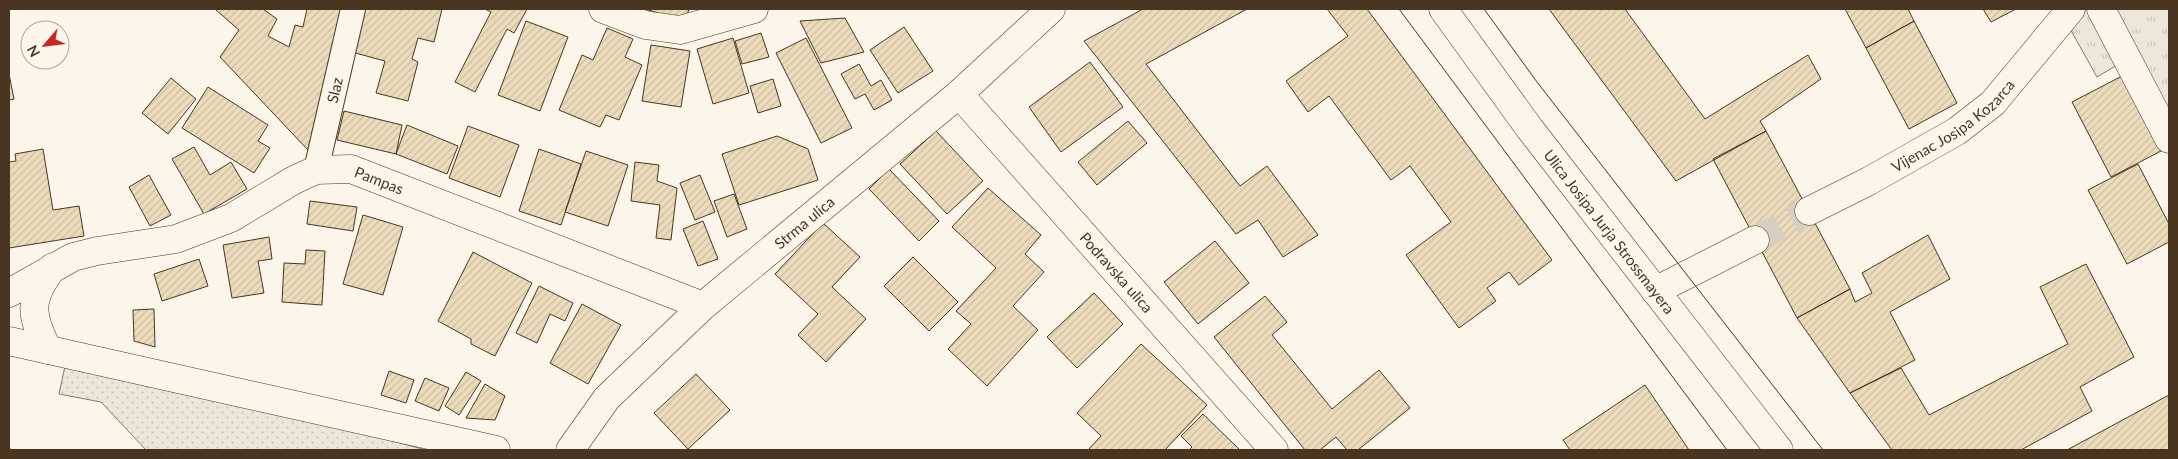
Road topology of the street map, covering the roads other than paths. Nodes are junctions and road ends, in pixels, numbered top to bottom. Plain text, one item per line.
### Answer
1 (353, 9) edge
2 (603, 9) edge
3 (754, 9) edge
4 (1051, 9) edge
5 (1443, 9) edge
6 (2071, 9) edge
7 (2101, 9) edge
8 (959, 94) junction
9 (2169, 139) edge
10 (316, 170) junction
11 (1809, 212) tunnel mouth
12 (1755, 240) tunnel mouth
13 (54, 266) junction
14 (1655, 291) junction
15 (9, 293) edge
16 (703, 306) junction
17 (9, 341) edge
18 (48, 350) junction
19 (496, 450) edge
20 (570, 450) edge
21 (1274, 450) edge
22 (1778, 450) edge

1 - 10 street, Slaz
2 - 3 street
4 - 8 street, Strma ulica
5 - 14 street, Ulica Josipa Jurja Strossmayera
6 - 11 street, Vijenac Josipa Kozarca
7 - 9 street
8 - 16 street, Strma ulica
8 - 21 street, Podravska ulica
10 - 13 street, Pampas
10 - 16 street, Pampas
12 - 14 street
13 - 15 street, Pampas
13 - 18 street, Pampas
14 - 22 street, Ulica Josipa Jurja Strossmayera
16 - 20 street, Strma ulica
17 - 18 street
18 - 19 street

